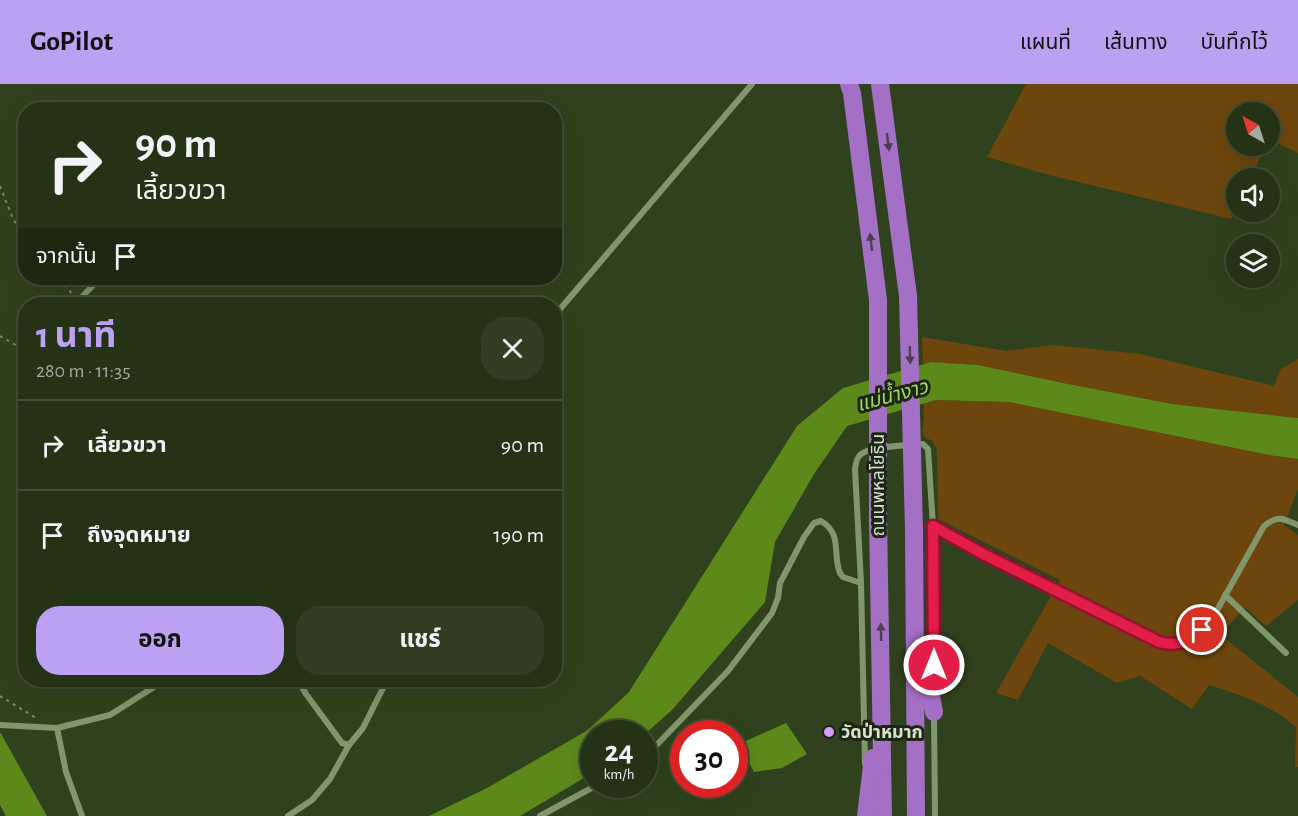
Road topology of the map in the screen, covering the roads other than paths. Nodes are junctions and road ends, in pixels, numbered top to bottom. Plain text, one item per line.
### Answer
1 (752, 84) edge
2 (849, 84) edge
3 (880, 84) edge
4 (562, 307) edge
5 (1298, 525) edge
6 (933, 526) junction
7 (861, 583) junction
8 (1225, 595) junction
9 (914, 605) junction
10 (1286, 653) dead end
11 (882, 676) junction
12 (154, 687) edge
13 (302, 687) edge
14 (384, 687) edge
15 (934, 712) junction
16 (2, 725) edge
17 (57, 728) junction
18 (658, 744) edge
19 (349, 745) junction
20 (580, 794) edge
21 (82, 816) edge
22 (288, 816) edge
23 (540, 816) edge
24 (866, 816) edge
25 (883, 816) edge
26 (916, 816) edge
27 (935, 816) edge

1 - 4 street
11 -> 2 highway, ถนนพหลโยธิน
3 -> 9 highway, ถนนพหลโยธิน
5 - 8 street
6 - 7 street
6 - 8 street
6 - 15 street
7 - 18 street
7 - 24 street
8 - 10 street
9 - 15 highway
9 - 26 highway, ถนนพหลโยธิน
11 - 24 highway
11 - 25 highway, ถนนพหลโยธิน
12 - 17 street
13 - 19 street
14 - 19 street
15 - 27 street
16 - 17 street
17 - 21 street
19 - 22 street
20 - 23 street

